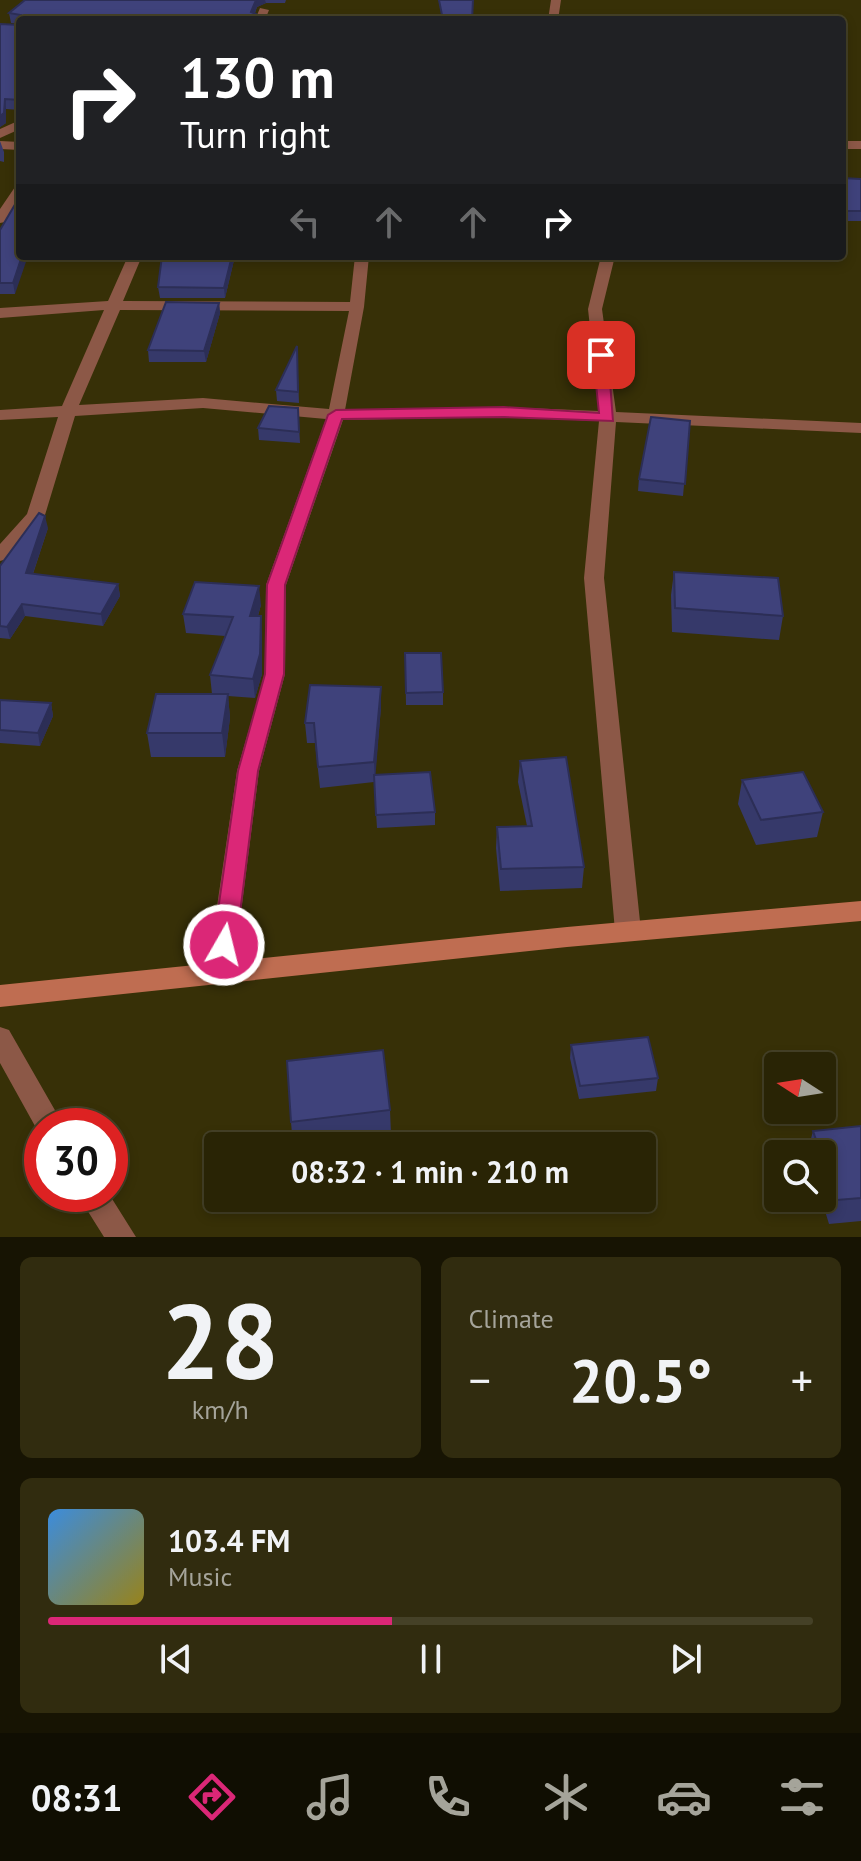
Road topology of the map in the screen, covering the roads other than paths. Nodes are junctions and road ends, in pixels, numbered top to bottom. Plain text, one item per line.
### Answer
1 (16, 196) edge
2 (0, 219) edge
3 (133, 260) edge
4 (362, 260) edge
5 (607, 260) edge
6 (115, 305) junction
7 (357, 307) junction
8 (0, 313) edge
9 (68, 412) junction
10 (0, 415) edge
11 (336, 415) junction
12 (608, 418) junction
13 (861, 428) edge
14 (0, 555) edge
15 (861, 911) edge
16 (628, 931) junction
17 (220, 974) junction
18 (0, 996) edge
19 (0, 1038) edge
20 (40, 1108) edge
21 (104, 1212) edge
22 (121, 1237) edge

1 - 2 street
3 - 6 street
4 - 7 street
5 - 12 street
6 - 7 street
6 - 8 street
6 - 9 street
7 - 11 street
9 - 10 street
9 - 11 street
9 - 14 street
11 - 12 street
11 - 17 street
12 - 13 street
12 - 16 street
15 - 16 main road
16 - 17 main road
17 - 18 main road
19 - 20 street
21 - 22 street

